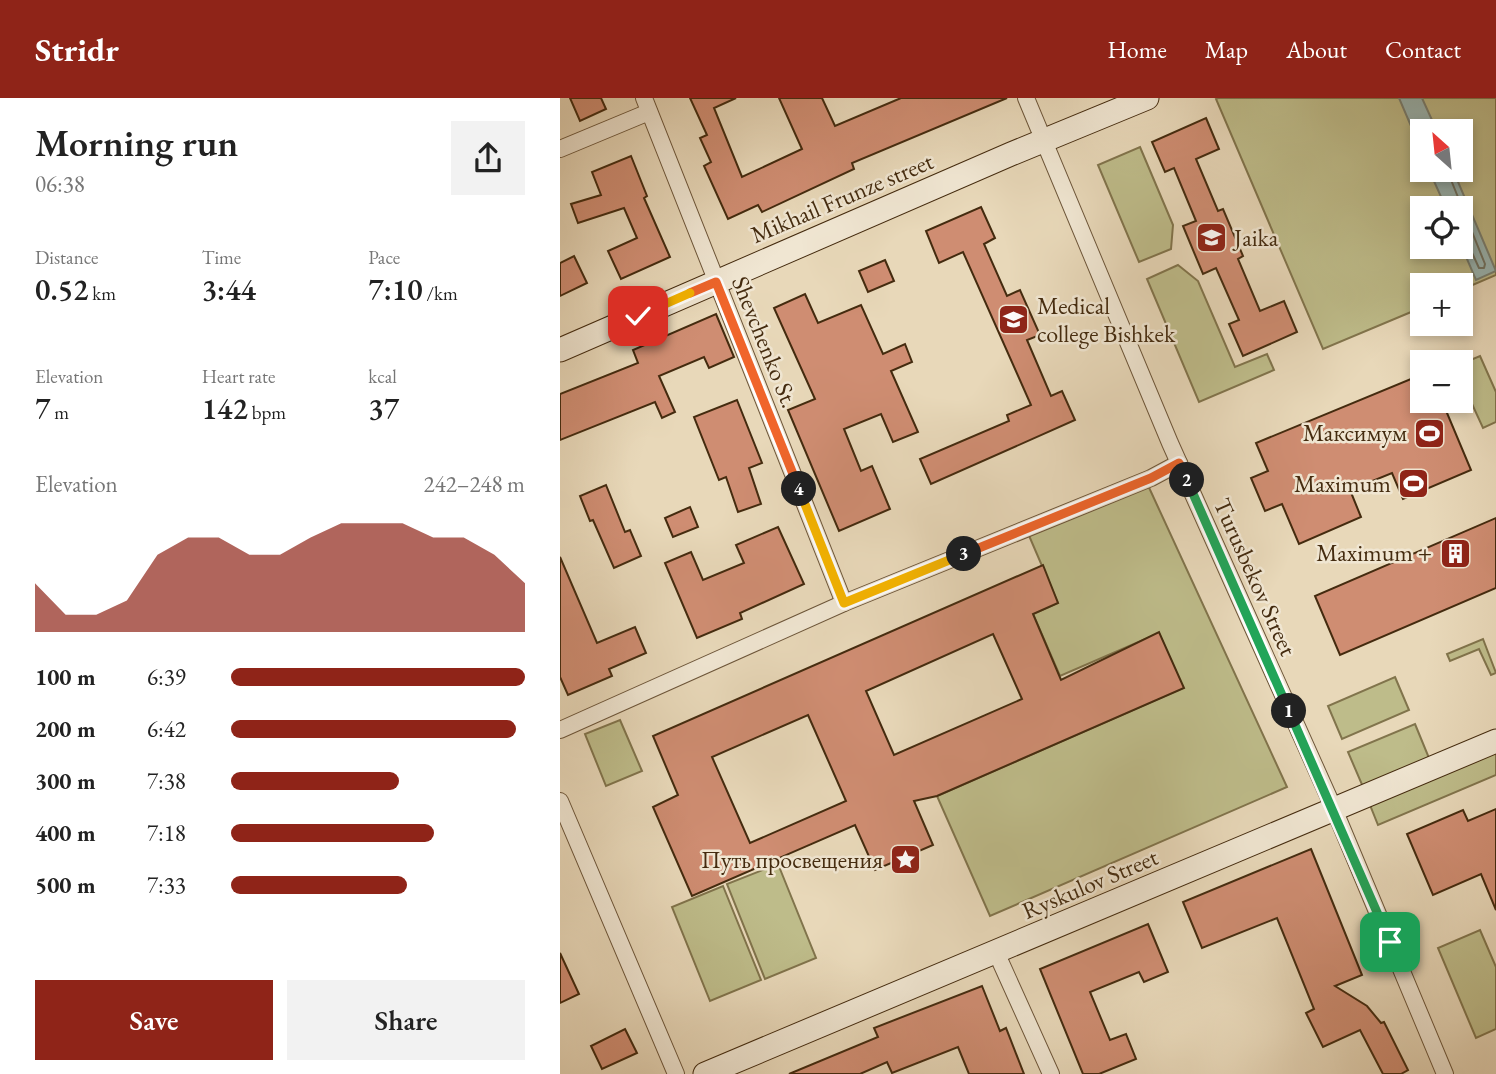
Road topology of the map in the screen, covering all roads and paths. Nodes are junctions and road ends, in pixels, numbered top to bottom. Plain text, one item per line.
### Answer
1 (1026, 98) edge
2 (1147, 98) edge
3 (646, 105) edge
4 (1043, 141) junction
5 (560, 149) edge
6 (716, 282) junction
7 (560, 349) edge
8 (1179, 463) junction
9 (844, 603) junction
10 (560, 730) edge
11 (1496, 741) edge
12 (560, 802) edge
13 (1334, 810) junction
14 (996, 952) junction
15 (676, 1074) edge
16 (705, 1074) edge
17 (1051, 1074) edge
18 (1445, 1074) edge

1 - 4 street, Turusbekov Street
2 - 4 street, Mikhail Frunze street
3 - 5 street
3 - 6 street, Shevchenko St.
4 - 6 street, Mikhail Frunze street
4 - 8 street, Turusbekov Street
6 - 7 street, Mikhail Frunze street
6 - 9 street, Shevchenko St.
8 - 9 street
8 - 13 street, Turusbekov Street
9 - 10 street
11 - 13 street, Ryskulov Street
12 - 15 street
13 - 14 street, Ryskulov Street
13 - 18 street, Turusbekov Street
14 - 16 street, Ryskulov Street
14 - 17 street

